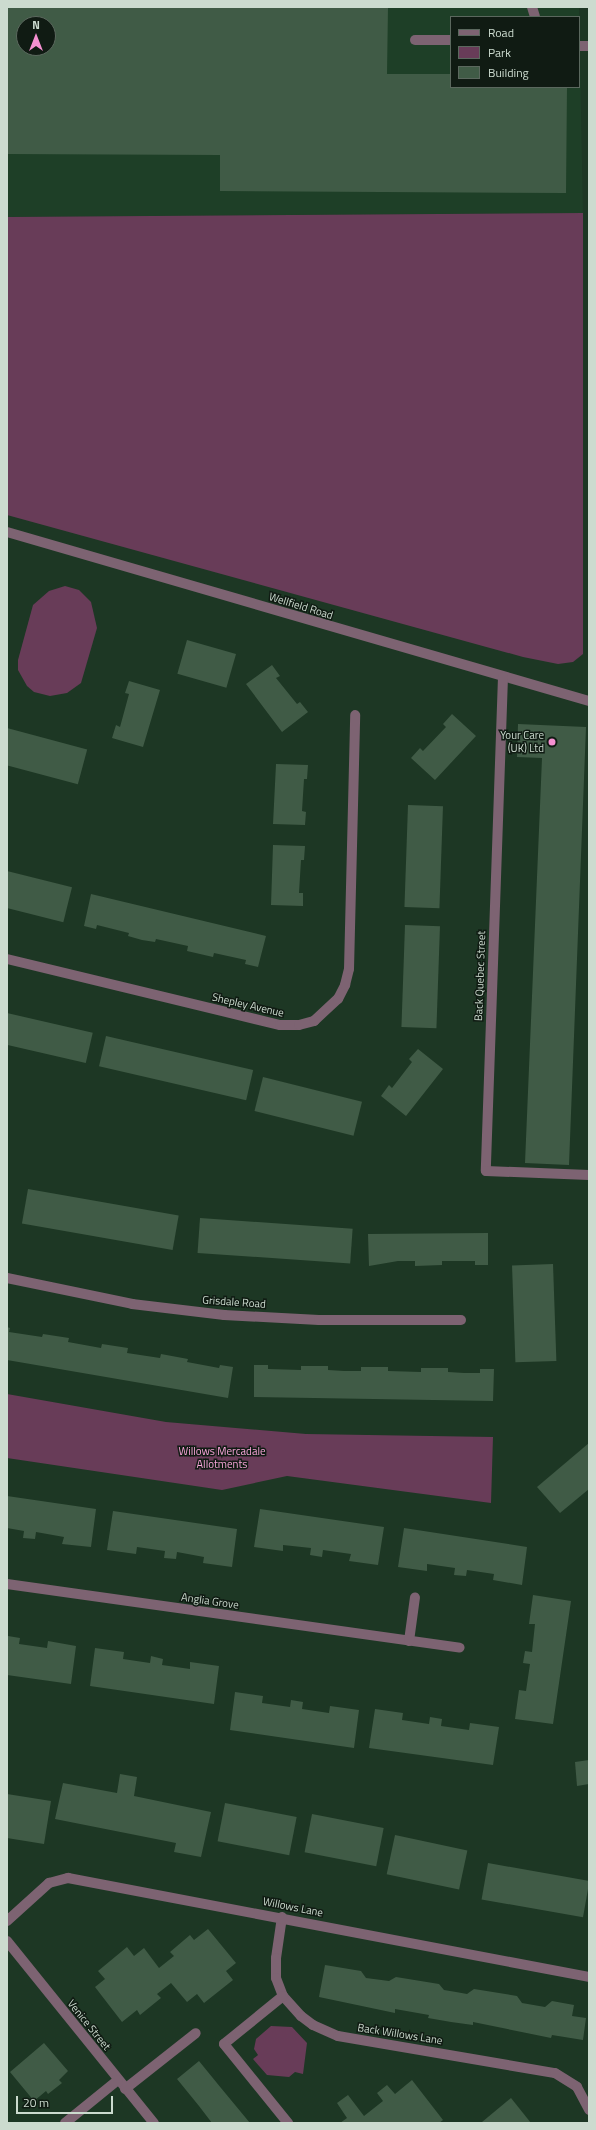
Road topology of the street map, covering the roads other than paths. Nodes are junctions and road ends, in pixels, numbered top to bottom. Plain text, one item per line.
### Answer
1 (415, 40) dead end
2 (450, 40) edge
3 (7, 532) edge
4 (503, 677) junction
5 (589, 701) edge
6 (354, 715) dead end
7 (7, 959) edge
8 (589, 1175) edge
9 (7, 1278) edge
10 (461, 1320) dead end
11 (7, 1584) edge
12 (415, 1597) dead end
13 (409, 1641) junction
14 (460, 1648) dead end
15 (282, 1917) junction
16 (7, 1921) edge
17 (7, 1941) edge
18 (589, 1977) edge
19 (283, 1996) junction
20 (196, 2033) dead end
21 (118, 2080) junction
22 (125, 2089) junction
23 (589, 2110) edge
24 (66, 2123) edge
25 (154, 2123) edge
26 (288, 2123) edge

1 - 2 street
3 - 4 street, Wellfield Road
4 - 5 street, Wellfield Road
4 - 8 street, Back Quebec Street
6 - 7 street, Shepley Avenue
9 - 10 street, Grisdale Road
11 - 13 street, Anglia Grove
12 - 13 street
13 - 14 street, Anglia Grove
15 - 16 street, Willows Lane
15 - 18 street, Willows Lane
15 - 19 street, Back Willows Lane
17 - 21 street, Venice Street
19 - 23 street, Back Willows Lane
19 - 26 street
20 - 22 street
21 - 22 street, Venice Street
21 - 24 street
22 - 25 street, Venice Street

